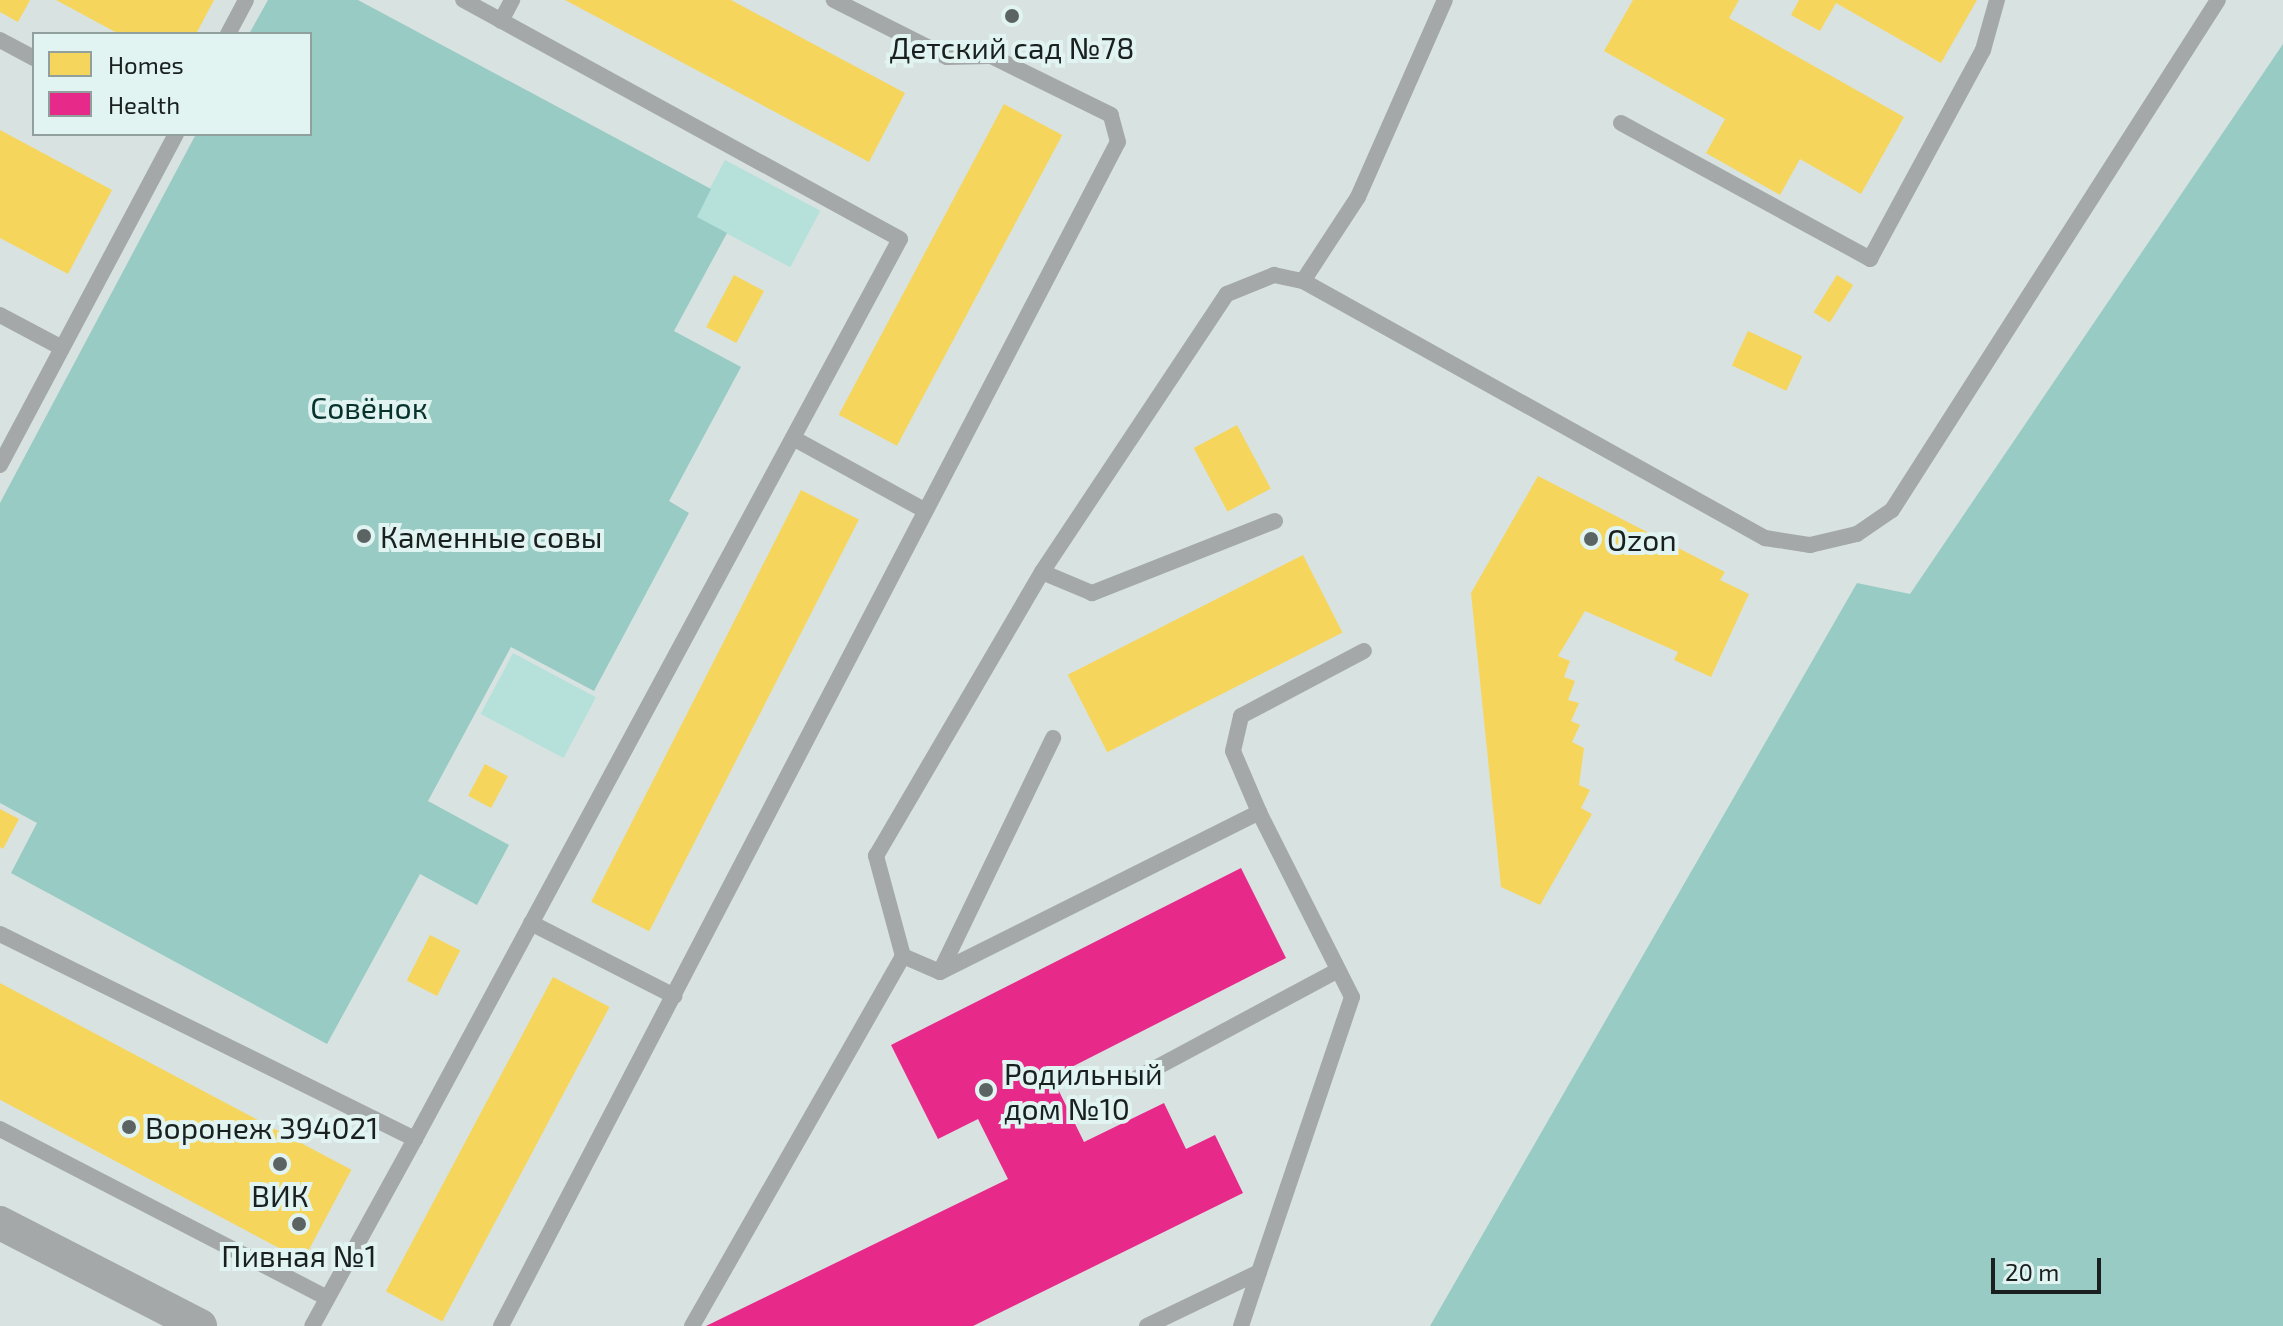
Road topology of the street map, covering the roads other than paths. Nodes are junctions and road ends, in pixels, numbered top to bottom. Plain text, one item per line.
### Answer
1 (246, 0) edge
2 (463, 0) edge
3 (512, 0) edge
4 (834, 0) edge
5 (1445, 0) edge
6 (1997, 0) edge
7 (2218, 0) edge
8 (501, 21) junction
9 (229, 32) edge
10 (0, 40) edge
11 (32, 57) edge
12 (1621, 123) dead end
13 (175, 136) edge
14 (1303, 281) junction
15 (0, 315) edge
16 (62, 348) junction
17 (793, 438) junction
18 (0, 465) edge
19 (922, 509) junction
20 (1275, 521) dead end
21 (1042, 572) junction
22 (1364, 651) dead end
23 (1053, 738) dead end
24 (1259, 812) junction
25 (531, 923) junction
26 (0, 934) edge
27 (903, 956) junction
28 (1338, 970) junction
29 (940, 972) junction
30 (674, 996) junction
31 (1137, 1078) dead end
32 (0, 1129) edge
33 (415, 1139) junction
34 (0, 1223) edge
35 (1259, 1272) junction
36 (327, 1298) junction
37 (200, 1326) edge
38 (312, 1326) edge
39 (501, 1326) edge
40 (692, 1326) edge
41 (1147, 1326) edge
42 (1241, 1326) edge

1 - 9 lane
2 - 8 lane
3 - 8 lane
4 - 19 lane
5 - 14 lane
6 - 12 lane
7 - 14 lane
8 - 17 lane
10 - 11 lane
13 - 16 lane
14 - 21 lane
15 - 16 lane
16 - 18 lane
17 - 19 lane
17 - 25 lane
19 - 30 lane
20 - 21 lane
21 - 27 lane
22 - 24 lane
23 - 29 lane
24 - 28 lane
24 - 29 lane
25 - 30 lane
25 - 33 lane
26 - 33 lane
27 - 29 lane
27 - 40 lane
28 - 31 lane
28 - 35 lane
30 - 39 lane
32 - 36 lane
33 - 36 lane
34 - 37 street
35 - 41 lane
35 - 42 lane
36 - 38 lane

